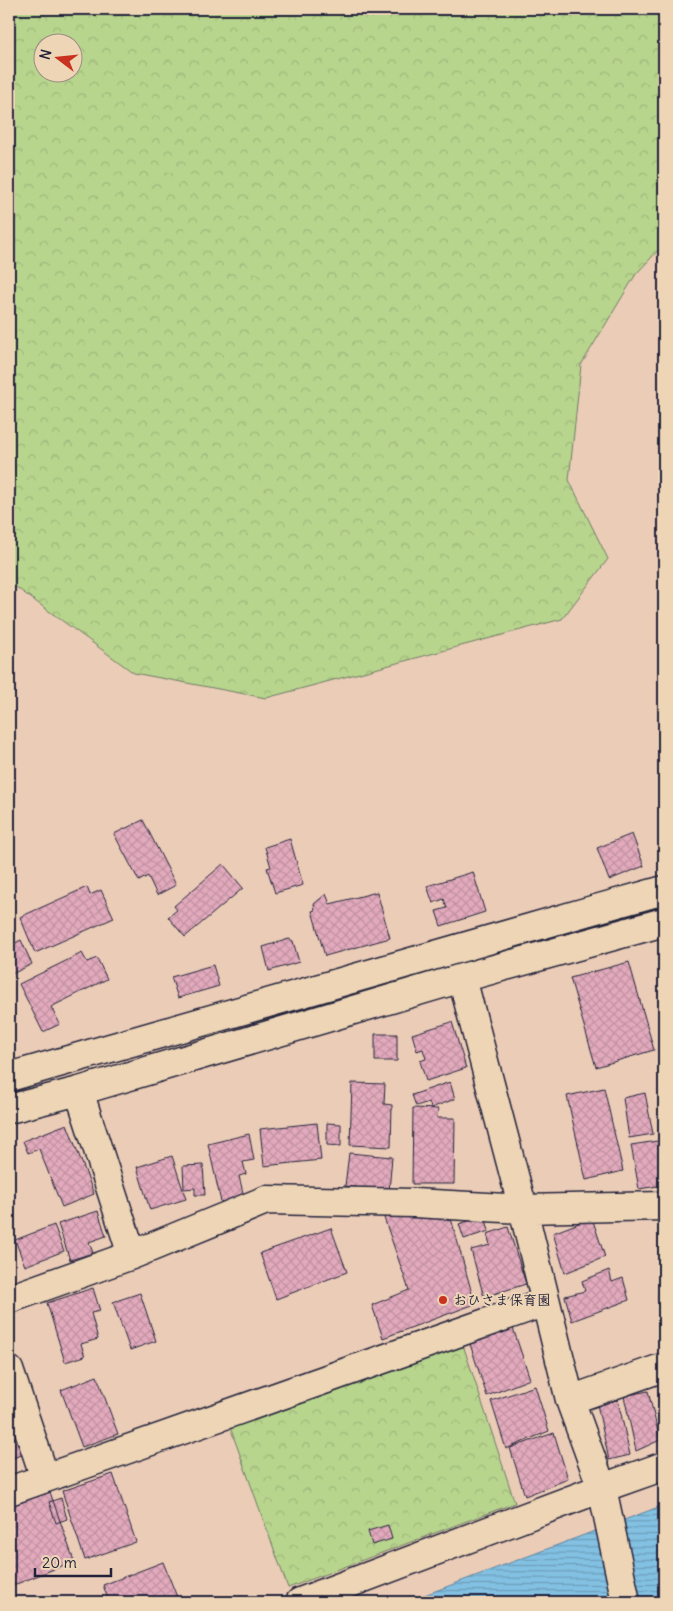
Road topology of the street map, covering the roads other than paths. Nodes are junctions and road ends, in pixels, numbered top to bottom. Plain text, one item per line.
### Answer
1 (664, 890) edge
2 (664, 922) edge
3 (462, 978) junction
4 (9, 1077) edge
5 (79, 1091) junction
6 (9, 1109) edge
7 (664, 1206) edge
8 (523, 1209) junction
9 (132, 1255) junction
10 (9, 1299) edge
11 (545, 1302) junction
12 (664, 1367) edge
13 (9, 1370) edge
14 (570, 1400) junction
15 (664, 1466) edge
16 (45, 1478) junction
17 (602, 1488) junction
18 (9, 1491) edge
19 (300, 1602) edge
20 (626, 1602) edge

1 - 4 street
2 - 3 street
3 - 5 street
3 - 8 street
5 - 6 street
5 - 9 street
7 - 8 street
8 - 9 street
8 - 11 street
9 - 10 street
11 - 14 street
11 - 16 street
12 - 14 street
13 - 16 street
14 - 17 street
15 - 17 street
16 - 18 street
17 - 19 street
17 - 20 street

